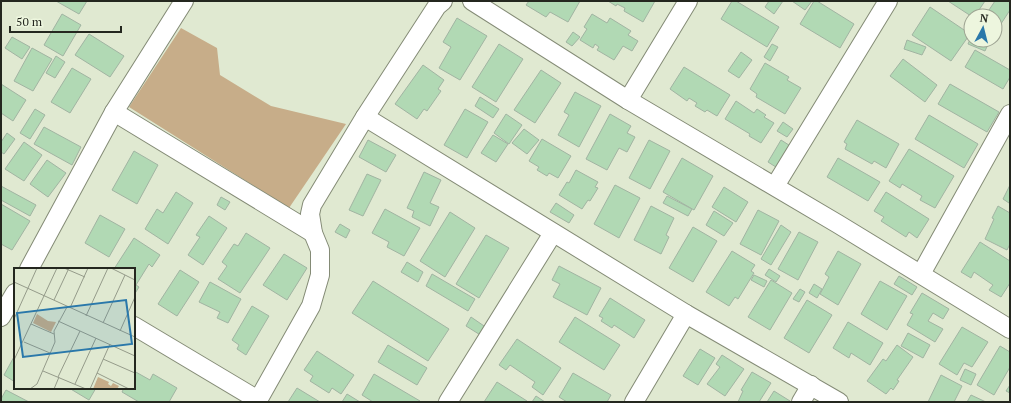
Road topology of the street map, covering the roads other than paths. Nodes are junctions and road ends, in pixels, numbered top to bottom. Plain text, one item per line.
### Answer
1 (184, 1) edge
2 (443, 1) edge
3 (472, 1) edge
4 (688, 1) edge
5 (888, 1) edge
6 (491, 6) edge
7 (628, 100) junction
8 (114, 112) junction
9 (1010, 114) edge
10 (365, 117) junction
11 (775, 186) junction
12 (313, 233) junction
13 (553, 233) junction
14 (30, 268) edge
15 (921, 274) junction
16 (14, 295) edge
17 (686, 314) junction
18 (1, 317) edge
19 (135, 327) edge
20 (1010, 329) edge
21 (812, 385) junction
22 (257, 401) edge
23 (448, 402) edge
24 (634, 402) edge
25 (801, 402) edge
26 (839, 402) edge

1 - 8 street
2 - 10 street
3 - 6 street
4 - 7 street
5 - 11 street
6 - 7 street
7 - 11 street
8 - 12 street
8 - 14 street
9 - 15 street
10 - 12 street
10 - 13 street
11 - 15 street
12 - 22 street
13 - 17 street
13 - 23 street
15 - 20 street
16 - 18 street
17 - 21 street
17 - 24 street
19 - 22 street
21 - 25 street
21 - 26 street

